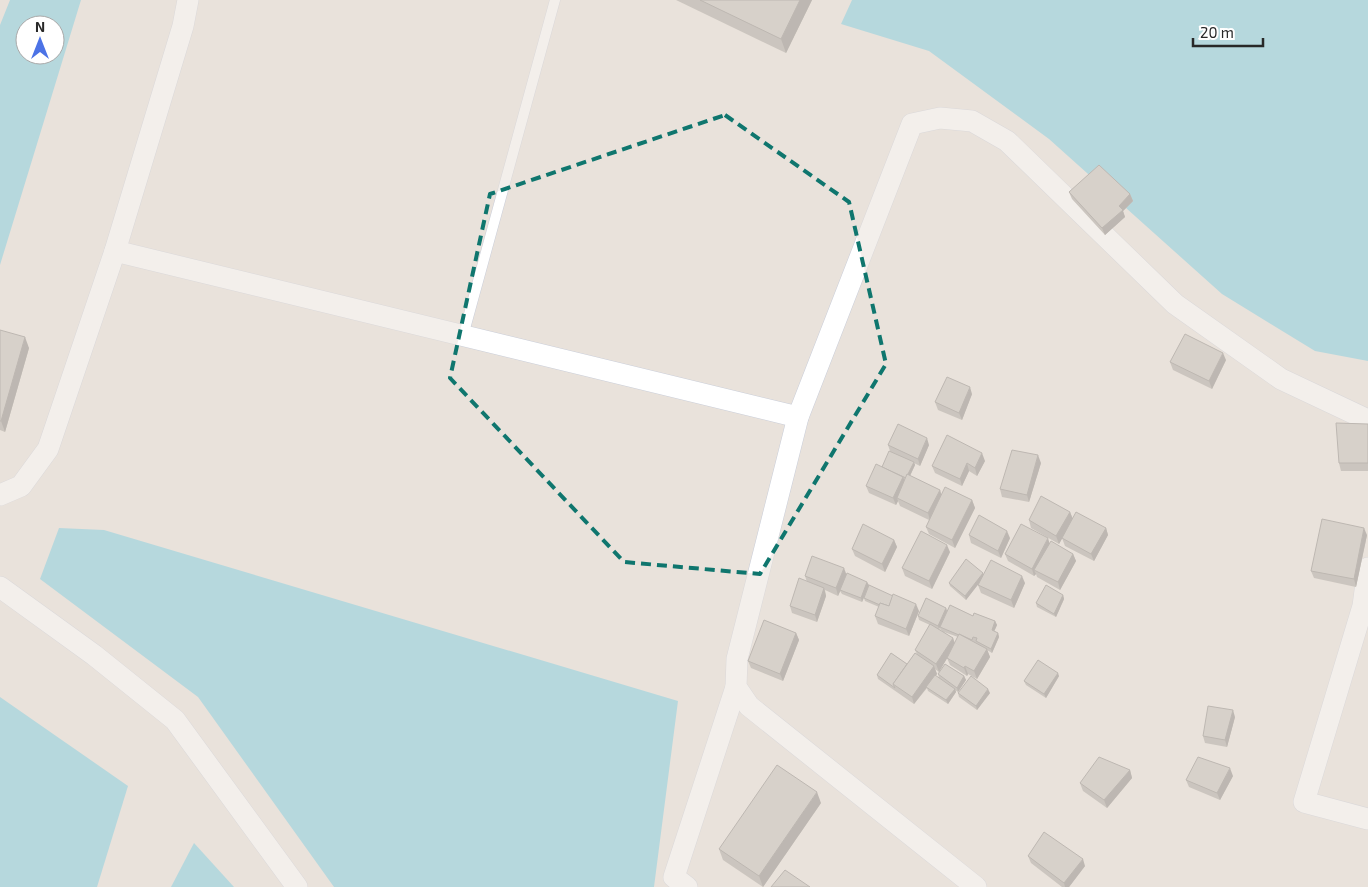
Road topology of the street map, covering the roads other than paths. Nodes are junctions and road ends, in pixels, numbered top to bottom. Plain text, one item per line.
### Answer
1 (188, 0) edge
2 (555, 0) edge
3 (115, 251) junction
4 (463, 336) junction
5 (798, 417) junction
6 (1368, 420) edge
7 (0, 495) edge
8 (1368, 568) edge
9 (0, 587) edge
10 (736, 687) junction
11 (1368, 819) edge
12 (297, 887) edge
13 (687, 887) edge
14 (976, 887) edge

1 - 3 street
2 - 4 lane
3 - 4 street
3 - 7 street
4 - 5 street
5 - 6 street
5 - 10 street
8 - 11 street
9 - 12 street
10 - 13 street
10 - 14 street

